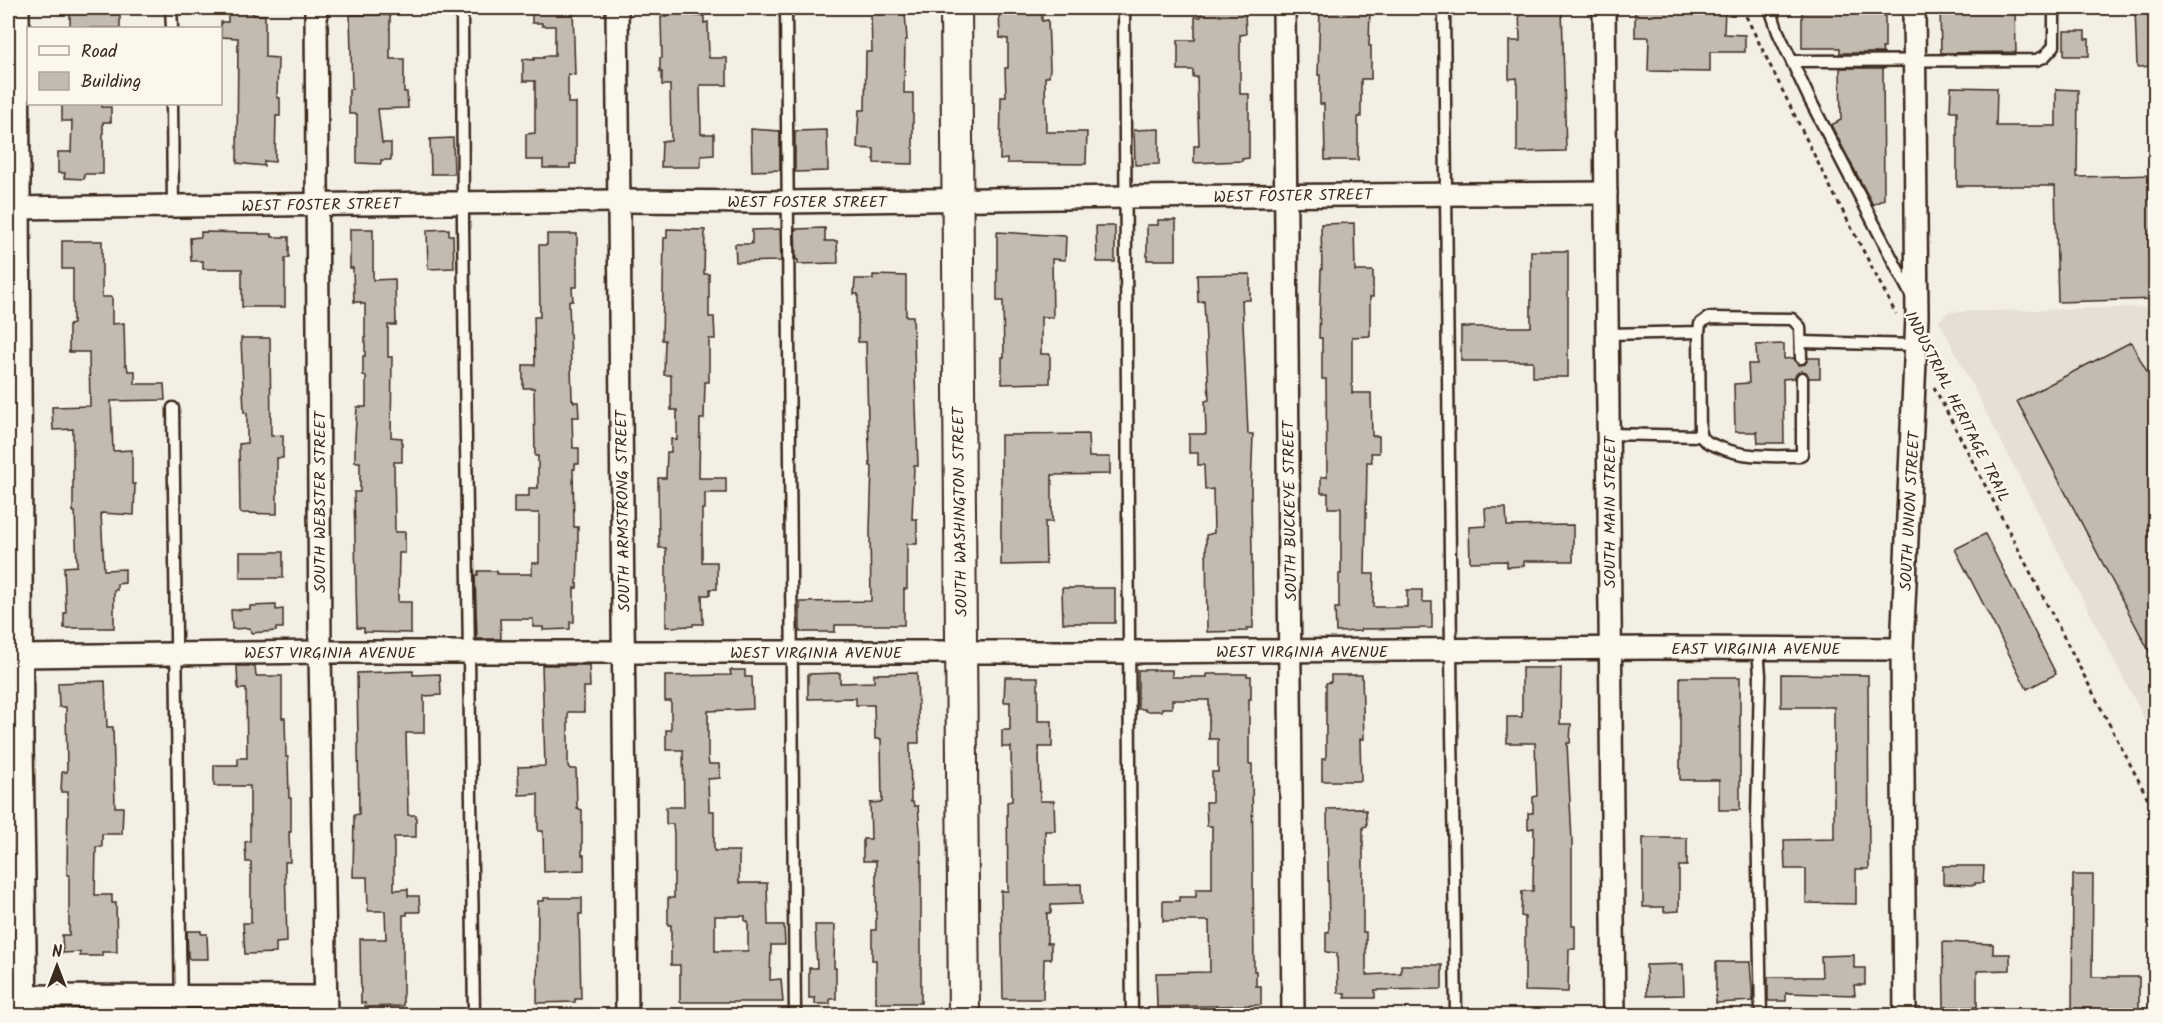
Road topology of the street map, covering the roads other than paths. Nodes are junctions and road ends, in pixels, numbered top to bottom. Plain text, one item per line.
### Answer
1 (18, 8) edge
2 (171, 8) edge
3 (316, 8) edge
4 (462, 8) edge
5 (617, 8) edge
6 (786, 8) edge
7 (956, 8) edge
8 (1124, 8) edge
9 (1284, 8) edge
10 (1444, 8) edge
11 (1604, 8) edge
12 (1770, 8) edge
13 (1914, 8) edge
14 (2054, 8) edge
15 (172, 27) edge
16 (1792, 61) junction
17 (1914, 61) junction
18 (172, 105) edge
19 (1606, 193) junction
20 (1445, 194) junction
21 (1286, 195) junction
22 (1127, 196) junction
23 (956, 200) junction
24 (619, 201) junction
25 (788, 202) junction
26 (463, 203) junction
27 (317, 204) junction
28 (173, 206) junction
29 (13, 208) edge
30 (1917, 308) junction
31 (1699, 332) junction
32 (1608, 334) junction
33 (1801, 342) junction
34 (1915, 347) junction
35 (1801, 358) dead end
36 (1802, 378) dead end
37 (173, 408) dead end
38 (1609, 434) junction
39 (1700, 436) junction
40 (1610, 648) junction
41 (1758, 649) junction
42 (1902, 649) junction
43 (1453, 650) junction
44 (320, 652) junction
45 (470, 652) junction
46 (790, 652) junction
47 (961, 652) junction
48 (1129, 652) junction
49 (1290, 652) junction
50 (624, 653) junction
51 (177, 654) junction
52 (22, 656) junction
53 (15, 742) edge
54 (20, 1002) edge
55 (326, 1006) edge
56 (181, 1007) edge
57 (474, 1016) edge
58 (627, 1016) edge
59 (795, 1016) edge
60 (964, 1016) edge
61 (1132, 1016) edge
62 (1293, 1016) edge
63 (1456, 1016) edge
64 (1614, 1016) edge
65 (1761, 1016) edge
66 (1905, 1016) edge

1 - 29 street
2 - 15 lane
3 - 27 street, SOUTH WEBSTER STREET
4 - 26 lane
5 - 24 street, SOUTH ARMSTRONG STREET
6 - 25 lane
7 - 23 main road, SOUTH WASHINGTON STREET
8 - 22 lane
9 - 21 street, SOUTH BUCKEYE STREET
10 - 20 lane
11 - 19 street, SOUTH MAIN STREET
12 - 16 lane
13 - 17 street, SOUTH UNION STREET
14 - 17 lane
16 - 17 lane
16 - 30 lane
17 - 30 street, SOUTH UNION STREET
18 - 28 lane
19 - 20 street, WEST FOSTER STREET
19 - 32 street, SOUTH MAIN STREET
20 - 21 street, WEST FOSTER STREET
20 - 43 lane
21 - 22 street, WEST FOSTER STREET
21 - 49 street, SOUTH BUCKEYE STREET
22 - 23 street, WEST FOSTER STREET
22 - 48 lane
23 - 25 street, WEST FOSTER STREET
23 - 47 main road, SOUTH WASHINGTON STREET
24 - 25 street, WEST FOSTER STREET
24 - 26 street, WEST FOSTER STREET
24 - 50 street, SOUTH ARMSTRONG STREET
25 - 46 lane
26 - 27 street, WEST FOSTER STREET
26 - 45 lane
27 - 28 street, WEST FOSTER STREET
27 - 44 street, SOUTH WEBSTER STREET
28 - 29 street, WEST FOSTER STREET
29 - 52 street
30 - 34 street, SOUTH UNION STREET
31 - 32 lane
31 - 33 lane
31 - 39 lane
32 - 38 street, SOUTH MAIN STREET
33 - 34 lane
33 - 35 lane
34 - 42 street, SOUTH UNION STREET
36 - 39 lane
37 - 51 lane
38 - 39 lane
38 - 40 street, SOUTH MAIN STREET
40 - 41 street, EAST VIRGINIA AVENUE
40 - 43 street, WEST VIRGINIA AVENUE
40 - 64 street, SOUTH MAIN STREET
41 - 42 street, EAST VIRGINIA AVENUE
41 - 65 lane
42 - 66 street, SOUTH UNION STREET
43 - 49 street, WEST VIRGINIA AVENUE
43 - 63 lane
44 - 45 street, WEST VIRGINIA AVENUE
44 - 51 street, WEST VIRGINIA AVENUE
44 - 55 street, SOUTH WEBSTER STREET
45 - 50 street, WEST VIRGINIA AVENUE
45 - 57 lane
46 - 47 street, WEST VIRGINIA AVENUE
46 - 50 street, WEST VIRGINIA AVENUE
46 - 59 lane
47 - 48 street, WEST VIRGINIA AVENUE
47 - 60 main road, SOUTH WASHINGTON STREET
48 - 49 street, WEST VIRGINIA AVENUE
48 - 61 lane
49 - 62 street, SOUTH BUCKEYE STREET
50 - 58 street, SOUTH ARMSTRONG STREET
51 - 52 street, WEST VIRGINIA AVENUE
51 - 56 lane
52 - 53 street
53 - 54 street
54 - 56 street
55 - 56 street

